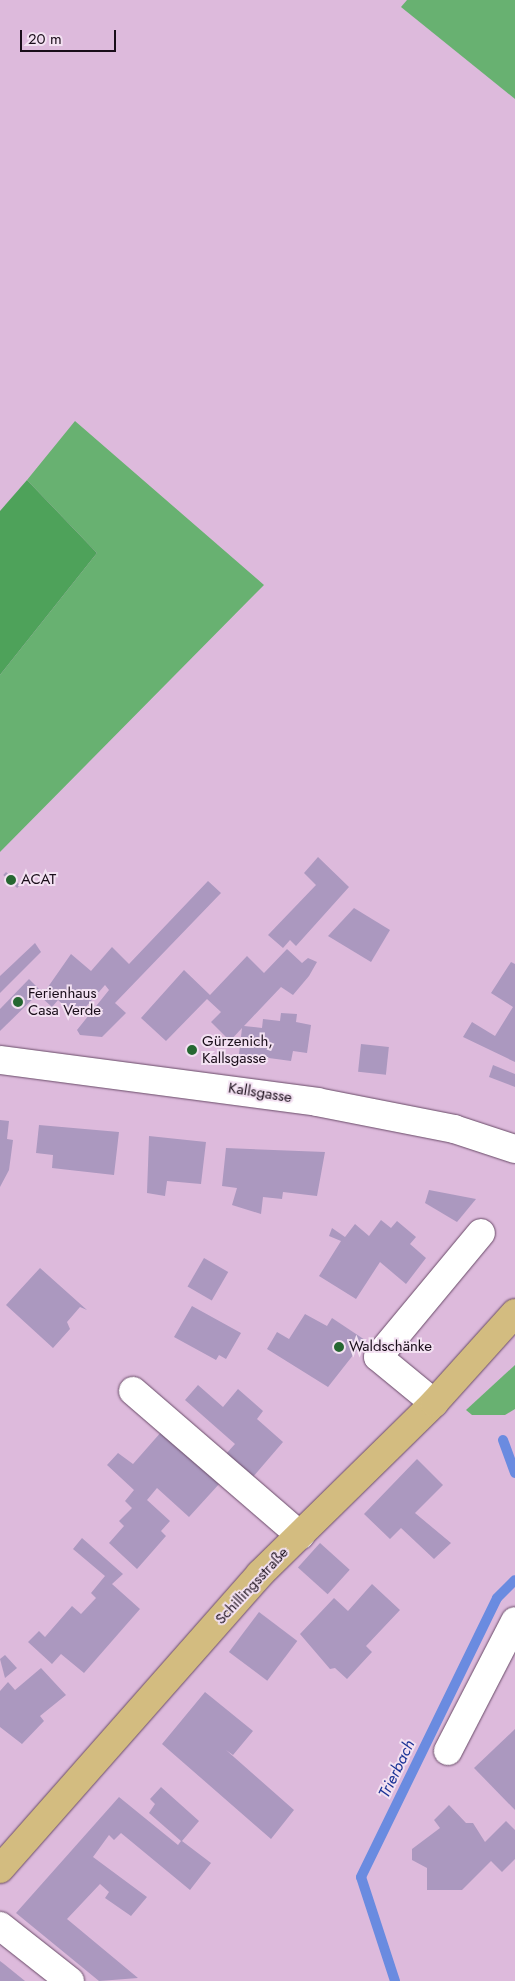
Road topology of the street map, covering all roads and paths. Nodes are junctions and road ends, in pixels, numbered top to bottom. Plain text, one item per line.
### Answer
1 (0, 1060) edge
2 (515, 1149) edge
3 (481, 1233) dead end
4 (515, 1313) edge
5 (133, 1391) dead end
6 (434, 1403) junction
7 (300, 1535) junction
8 (515, 1621) edge
9 (448, 1751) dead end
10 (0, 1869) edge
11 (0, 1926) edge
12 (70, 1981) edge

1 - 2 street, Kallsgasse
3 - 6 street
4 - 6 main road, Schillingsstraße
5 - 7 street
6 - 7 main road, Schillingsstraße
7 - 10 main road, Schillingsstraße
8 - 9 street
11 - 12 street

